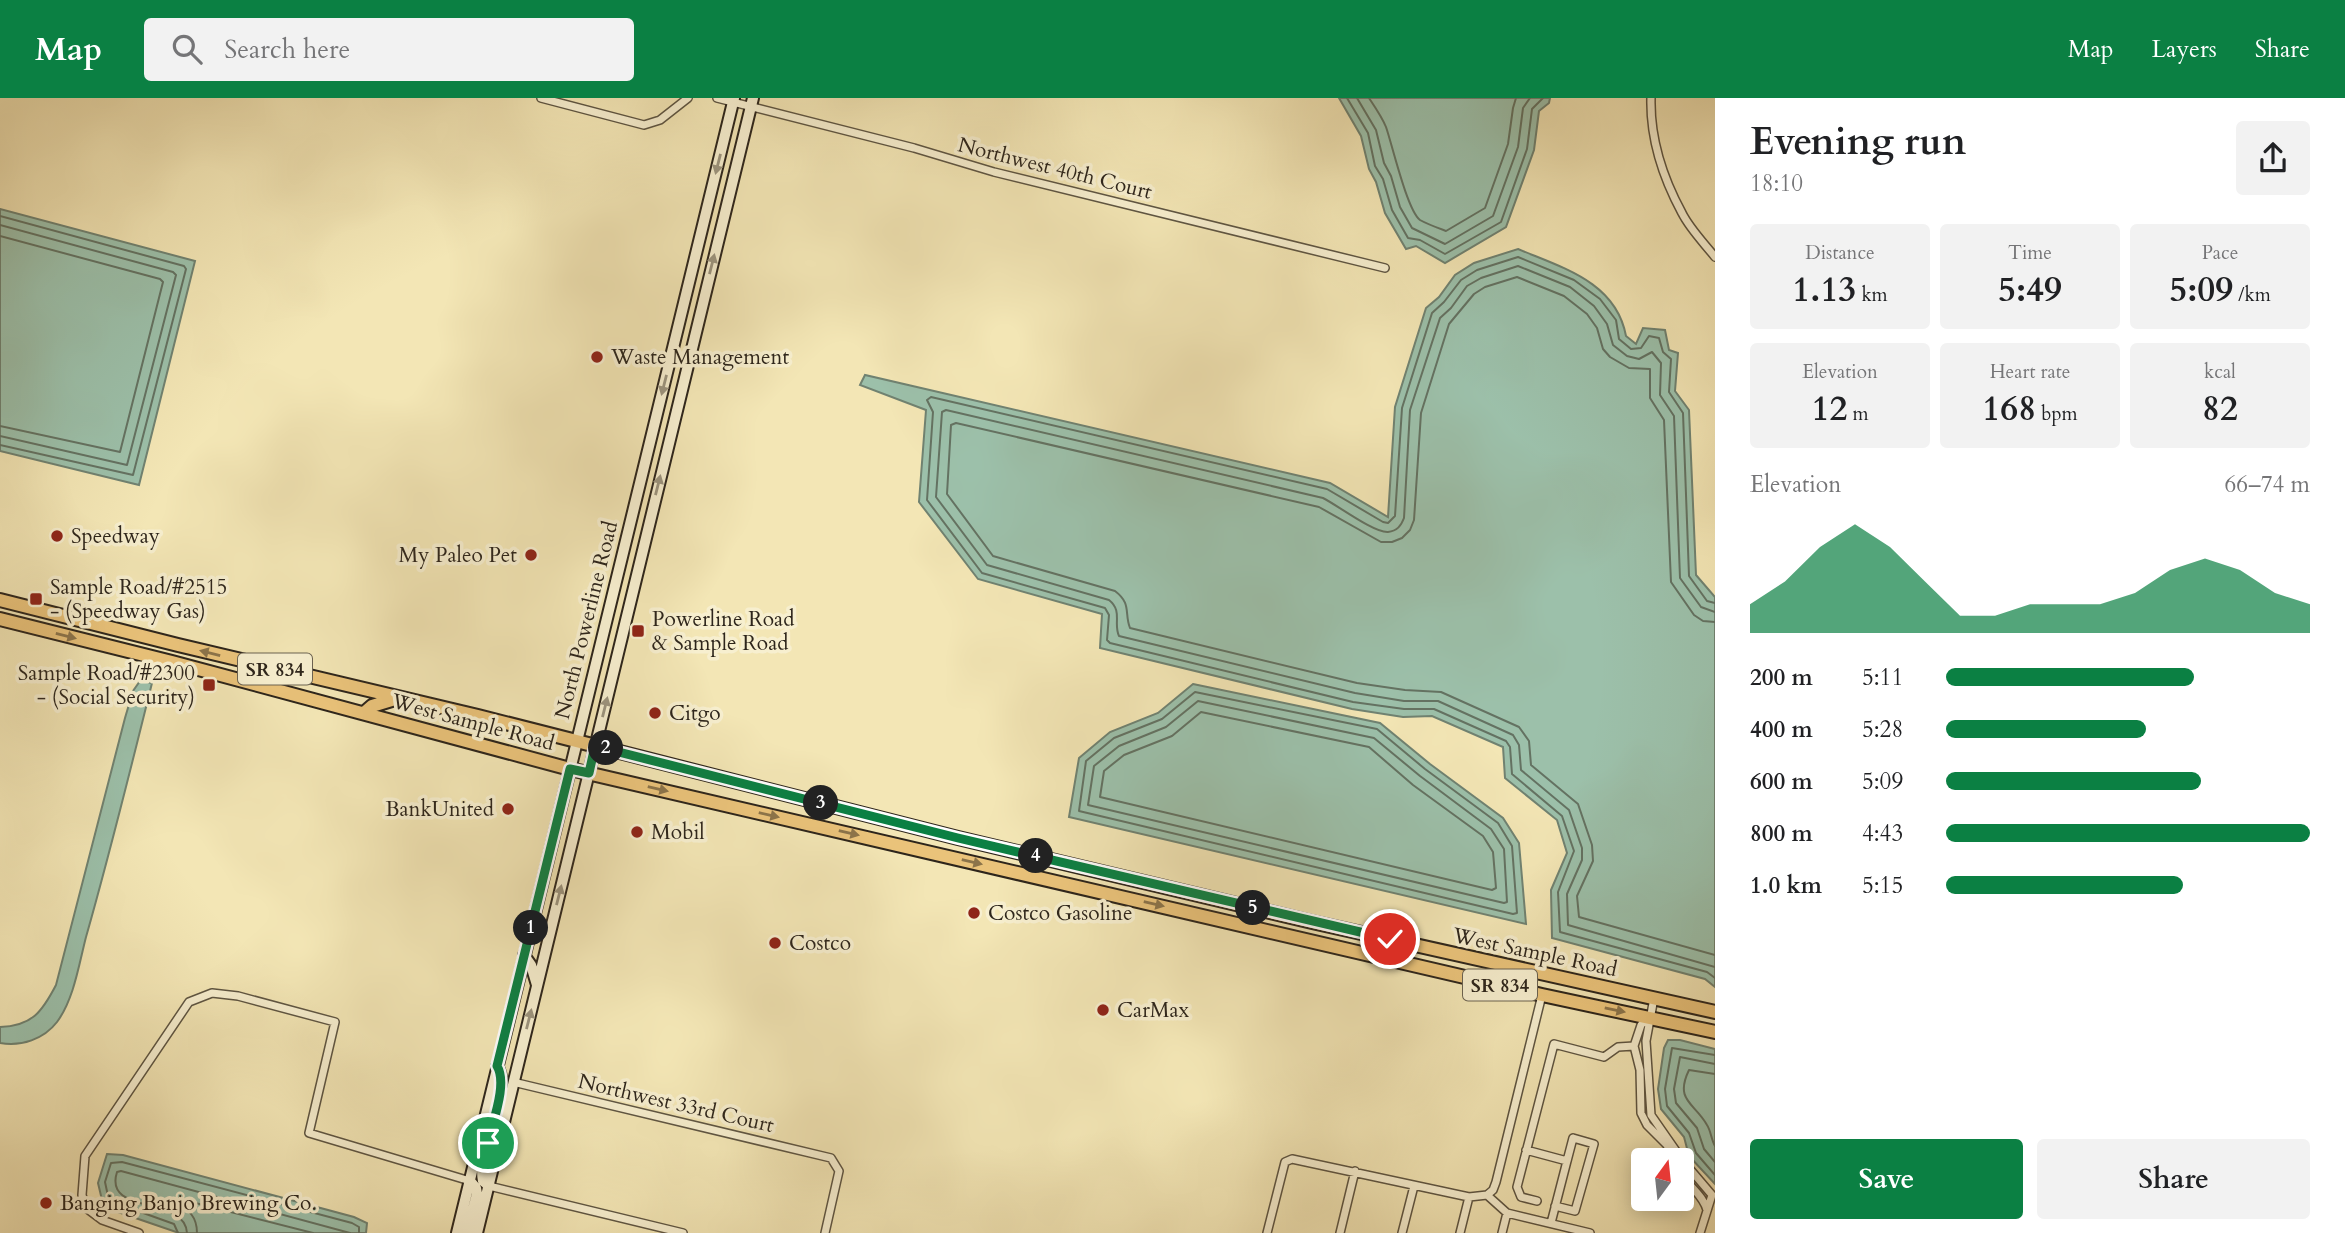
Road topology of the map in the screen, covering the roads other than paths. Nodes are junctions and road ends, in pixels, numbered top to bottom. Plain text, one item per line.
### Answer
1 (541, 98) edge
2 (688, 98) edge
3 (717, 98) edge
4 (1651, 98) edge
5 (734, 100) edge
6 (752, 102) edge
7 (1715, 257) edge
8 (1385, 268) dead end
9 (699, 314) junction
10 (677, 333) junction
11 (688, 360) junction
12 (629, 525) junction
13 (642, 552) junction
14 (0, 600) edge
15 (0, 619) edge
16 (372, 692) junction
17 (399, 699) junction
18 (340, 707) junction
19 (364, 713) junction
20 (577, 742) junction
21 (595, 746) junction
22 (570, 769) junction
23 (589, 773) junction
24 (524, 955) junction
25 (537, 985) junction
26 (1542, 995) junction
27 (1654, 998) junction
28 (1715, 1012) edge
29 (1648, 1017) junction
30 (1715, 1032) edge
31 (1634, 1046) junction
32 (497, 1066) junction
33 (513, 1082) junction
34 (1668, 1148) edge
35 (1526, 1150) junction
36 (1567, 1161) junction
37 (1355, 1171) junction
38 (470, 1181) junction
39 (1414, 1185) junction
40 (489, 1186) junction
41 (1694, 1190) edge
42 (1487, 1195) junction
43 (1469, 1197) junction
44 (1537, 1201) dead end
45 (1555, 1206) junction
46 (1707, 1210) junction
47 (1507, 1213) junction
48 (1551, 1223) junction
49 (139, 1233) edge
50 (457, 1233) edge
51 (467, 1233) edge
52 (477, 1233) edge
53 (683, 1233) edge
54 (825, 1233) edge
55 (1267, 1233) edge
56 (1340, 1233) edge
57 (1402, 1233) edge
58 (1460, 1233) edge
59 (1502, 1233) edge
60 (1587, 1233) edge
61 (1700, 1233) edge

1 - 2 street
3 - 5 street, Northwest 40th Court
4 - 7 street
5 - 6 street, Northwest 40th Court
5 -> 10 main road, North Powerline Road
6 - 8 street, Northwest 40th Court
9 -> 6 main road, North Powerline Road
9 - 10 main road
9 - 11 main road, North Powerline Road
10 - 11 main road
10 -> 12 main road, North Powerline Road
13 -> 11 main road, North Powerline Road
12 - 13 main road
12 - 20 main road, North Powerline Road
21 -> 13 main road, North Powerline Road
16 -> 14 main road, West Sample Road / SR 834
15 -> 18 main road, West Sample Road / SR 834
16 - 17 main road, West Sample Road / SR 834
16 - 18 main road
17 - 19 main road
17 - 20 main road, West Sample Road / SR 834
18 - 19 main road, West Sample Road / SR 834
19 - 22 main road, West Sample Road / SR 834
20 - 21 main road, West Sample Road / SR 834
20 - 22 main road, North Powerline Road
21 - 23 main road, North Powerline Road
21 - 27 main road, West Sample Road / SR 834
22 - 23 main road, West Sample Road / SR 834
22 - 24 main road, North Powerline Road
25 -> 23 main road, North Powerline Road
23 -> 26 main road, West Sample Road / SR 834
24 - 25 main road
24 - 32 main road, North Powerline Road
33 -> 25 main road, North Powerline Road
26 -> 29 main road, West Sample Road / SR 834
26 - 42 street
27 - 28 main road, West Sample Road / SR 834
27 - 29 street
29 - 30 main road, West Sample Road / SR 834
29 - 31 street
29 - 46 street
31 - 34 street
31 - 35 street
32 - 38 main road, North Powerline Road
32 - 40 main road
33 - 40 main road, North Powerline Road
33 - 54 street, Northwest 33rd Court
35 - 36 street
35 - 44 street
36 - 45 street
36 - 45 street
37 - 39 street
37 - 55 street
37 - 56 street
38 - 49 street
38 - 50 main road, North Powerline Road
38 - 51 main road
39 - 43 street
39 - 57 street
40 - 52 main road, North Powerline Road
40 - 53 street
41 - 46 street
42 - 43 street
42 - 47 street
43 - 58 street
45 - 48 street
46 - 61 street
47 - 48 street
47 - 59 street
48 - 60 street

